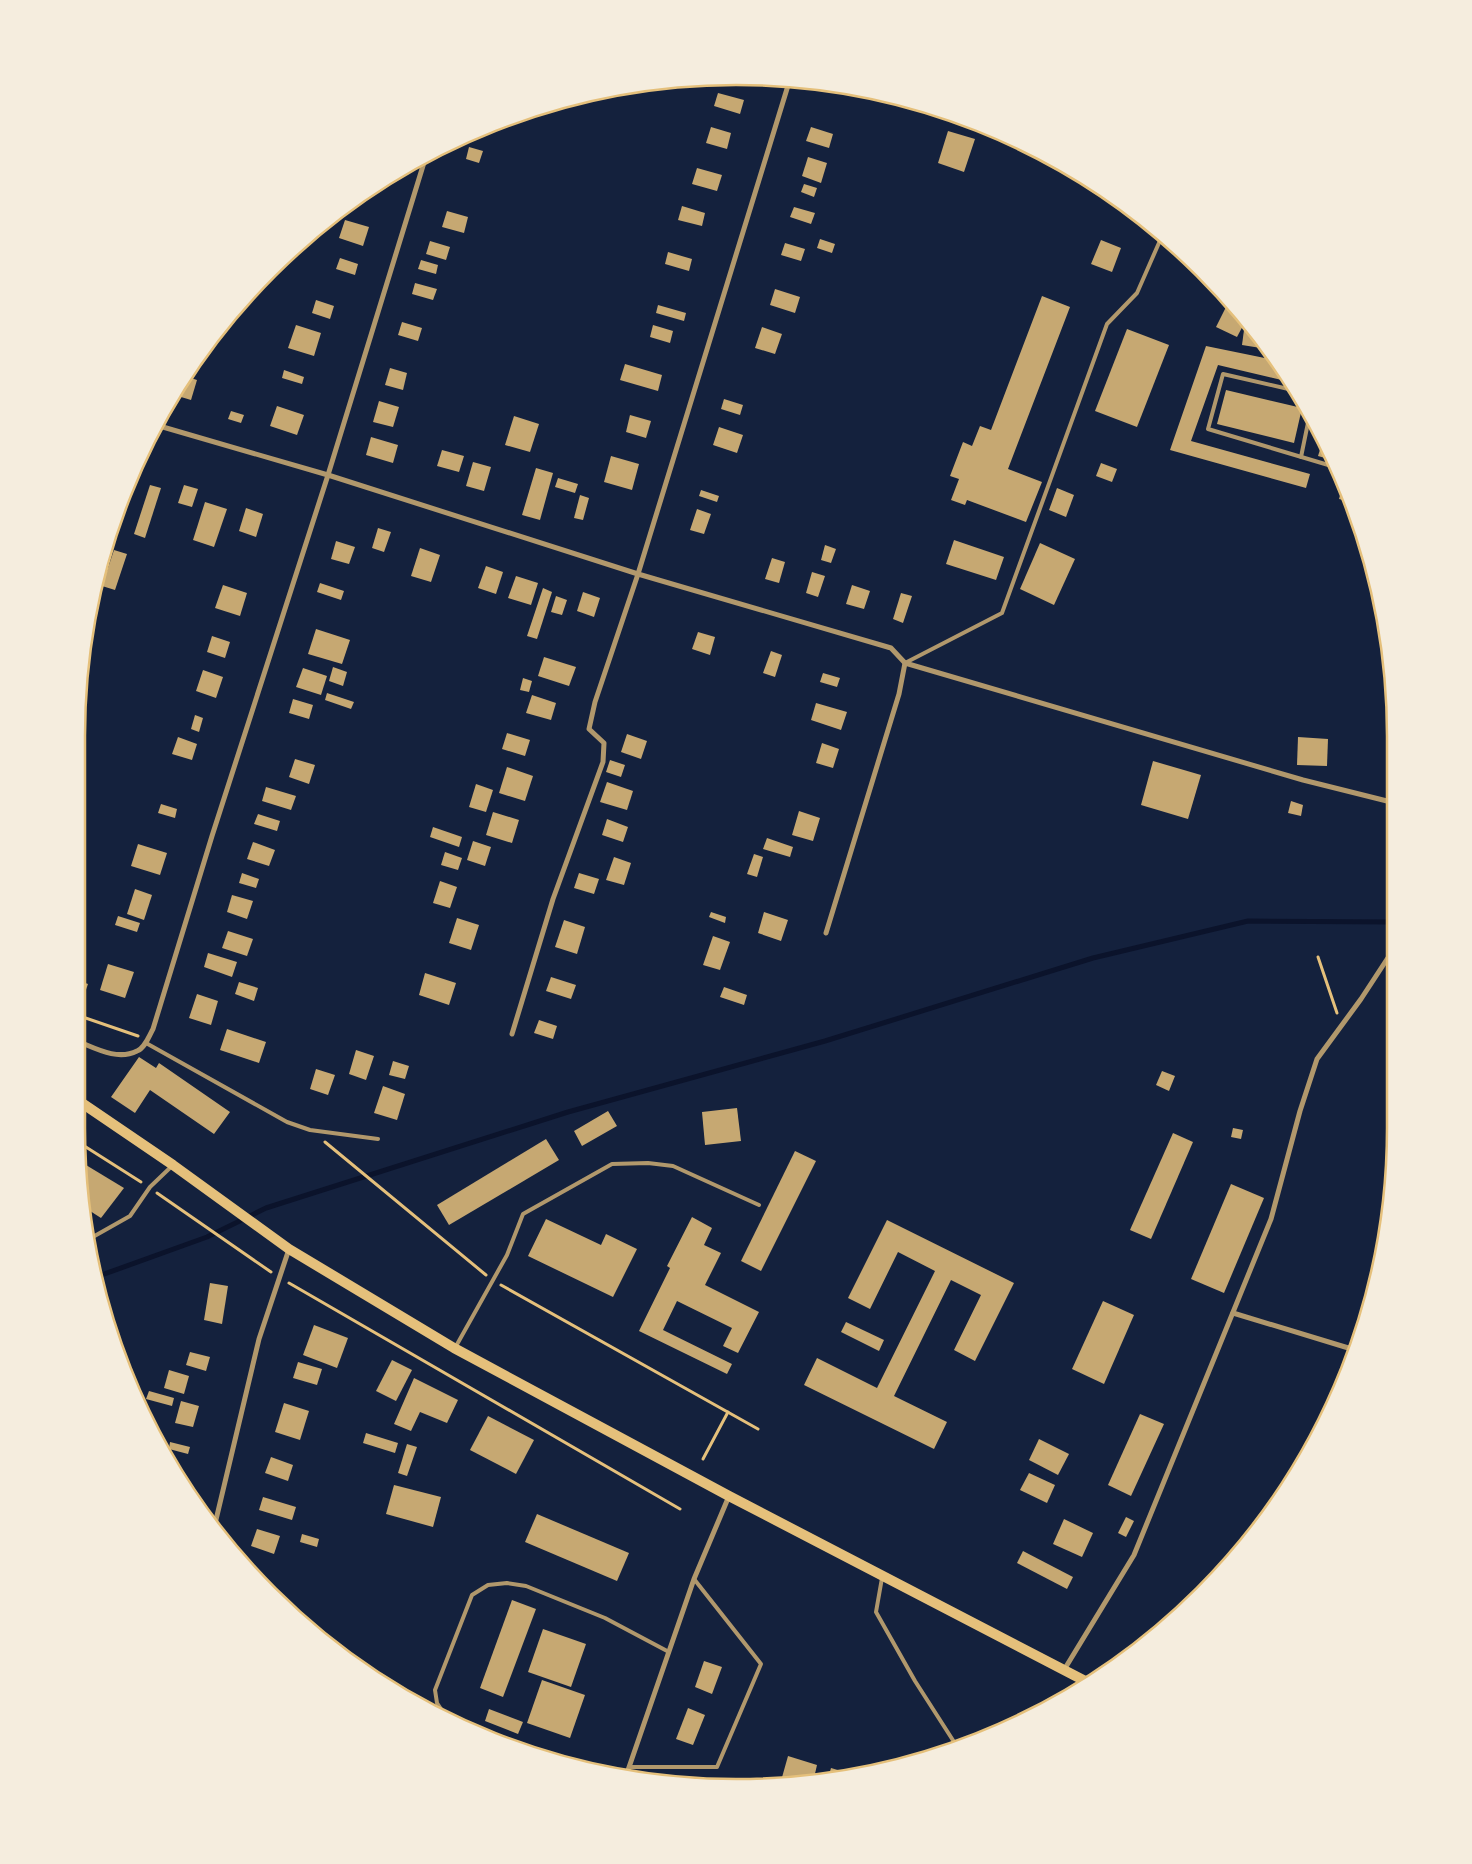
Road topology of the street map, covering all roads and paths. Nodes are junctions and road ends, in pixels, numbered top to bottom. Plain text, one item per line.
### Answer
1 (788, 87) edge
2 (423, 165) edge
3 (1159, 242) edge
4 (1286, 388) edge
5 (1308, 425) edge
6 (163, 427) edge
7 (1301, 457) junction
8 (1327, 465) edge
9 (328, 475) junction
10 (638, 574) junction
11 (905, 663) junction
12 (1387, 801) edge
13 (826, 933) dead end
14 (1318, 957) dead end
15 (1387, 959) edge
16 (85, 1018) edge
17 (1342, 1025) junction
18 (512, 1034) dead end
19 (146, 1043) junction
20 (85, 1044) edge
21 (85, 1105) edge
22 (310, 1130) junction
23 (378, 1139) dead end
24 (85, 1147) edge
25 (173, 1166) junction
26 (150, 1187) junction
27 (759, 1205) dead end
28 (95, 1236) edge
29 (288, 1249) junction
30 (279, 1278) junction
31 (492, 1280) junction
32 (1233, 1312) junction
33 (454, 1348) junction
34 (1348, 1348) edge
35 (728, 1412) junction
36 (758, 1429) dead end
37 (703, 1459) dead end
38 (729, 1496) junction
39 (680, 1509) dead end
40 (217, 1520) edge
41 (883, 1575) junction
42 (694, 1579) junction
43 (670, 1652) junction
44 (1064, 1670) junction
45 (1081, 1679) edge
46 (440, 1708) edge
47 (953, 1741) edge
48 (629, 1767) joint

1 - 10 street
2 - 9 street
3 - 11 lane
4 - 7 lane
5 - 7 lane
6 - 9 street
7 - 8 lane
9 - 10 street
9 - 19 street
10 - 11 street
10 - 18 street
11 - 12 street
11 - 13 street
14 - 17 path
15 - 17 street
16 - 19 path
17 - 32 street
19 - 20 street
19 - 22 lane
21 - 25 main road
22 - 23 lane
22 - 31 path
24 - 26 path
25 - 26 lane
25 - 29 main road
26 - 28 lane
26 - 30 path
27 - 31 lane
29 - 30 street
29 - 33 main road
30 - 39 path
30 - 40 street
31 - 33 lane
31 - 35 path
32 - 34 street
32 - 44 street
33 - 38 main road
35 - 36 path
35 - 37 path
38 - 41 main road
38 - 42 street
41 - 44 main road
41 - 47 lane
42 - 43 street
42 - 48 lane
43 - 46 lane
43 - 48 street
44 - 45 main road

